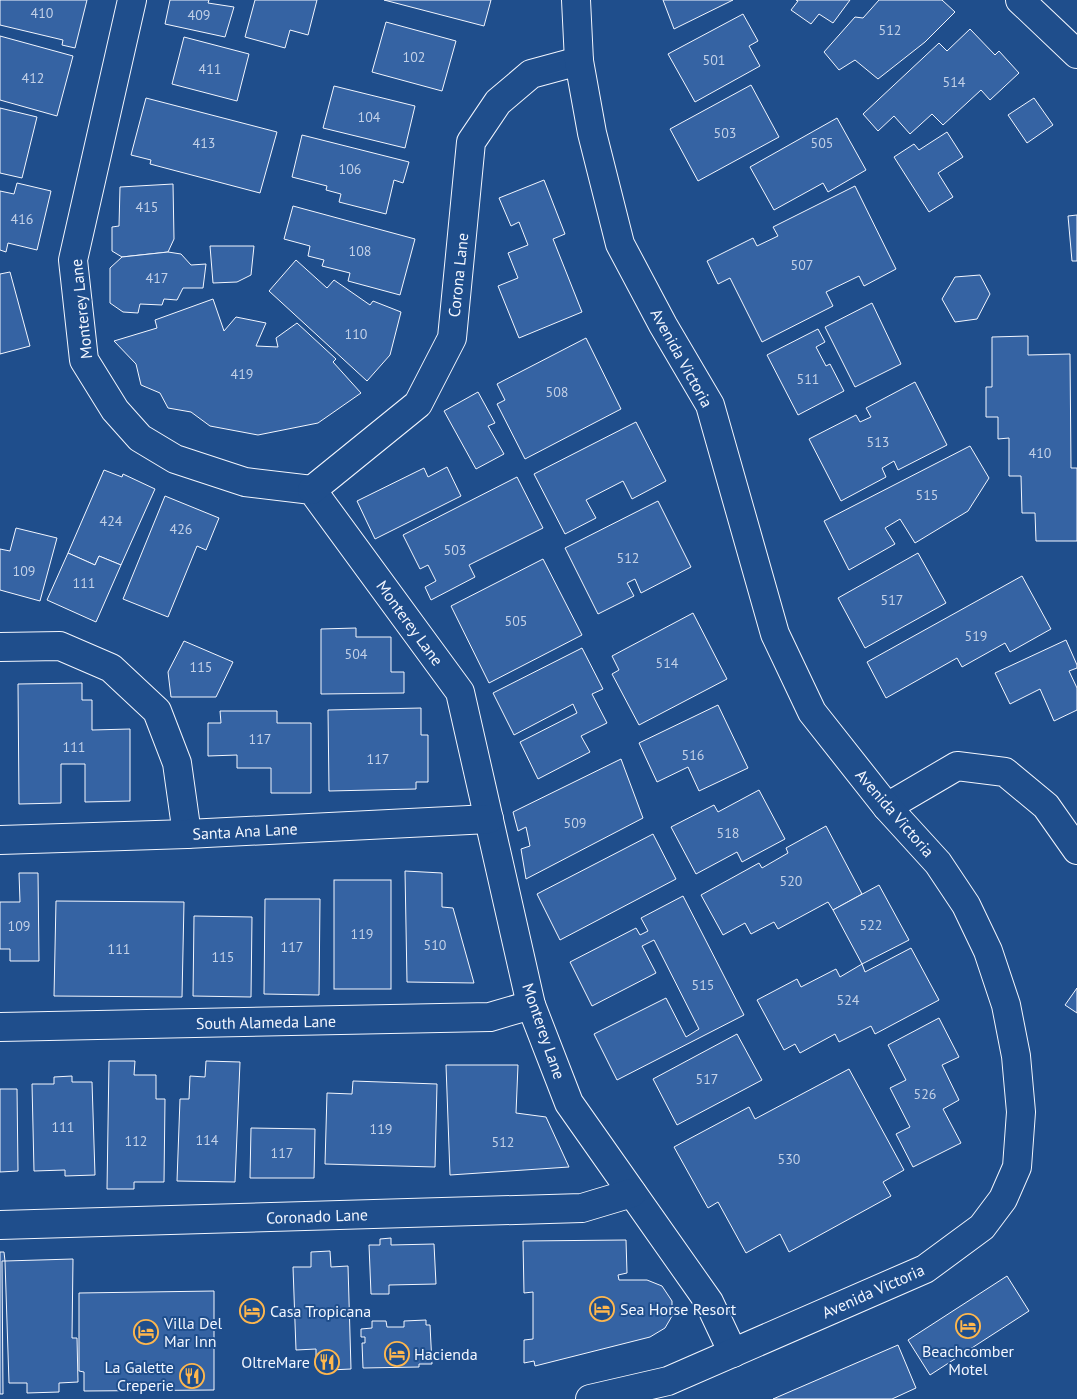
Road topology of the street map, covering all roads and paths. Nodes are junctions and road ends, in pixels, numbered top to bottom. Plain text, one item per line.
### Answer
1 (132, 0) edge
2 (576, 0) edge
3 (1020, 0) edge
4 (1077, 54) edge
5 (578, 61) junction
6 (312, 490) junction
7 (0, 647) edge
8 (887, 807) junction
9 (489, 819) junction
10 (187, 834) junction
11 (0, 840) edge
12 (1077, 850) edge
13 (531, 1004) junction
14 (0, 1027) edge
15 (632, 1193) junction
16 (0, 1225) edge
17 (733, 1353) junction
18 (590, 1399) edge

1 - 6 street, Monterey Lane
2 - 5 street, Avenida Victoria
3 - 4 street
5 - 6 street, Corona Lane
5 - 8 street, Avenida Victoria
6 - 9 street, Monterey Lane
7 - 10 street
8 - 12 street
8 - 17 street, Avenida Victoria
9 - 10 street, Santa Ana Lane
9 - 13 street, Monterey Lane
10 - 11 street, Santa Ana Lane
13 - 14 street, South Alameda Lane
13 - 15 street, Monterey Lane
15 - 16 street, Coronado Lane
15 - 17 street, Monterey Lane
17 - 18 street, Avenida Victoria

